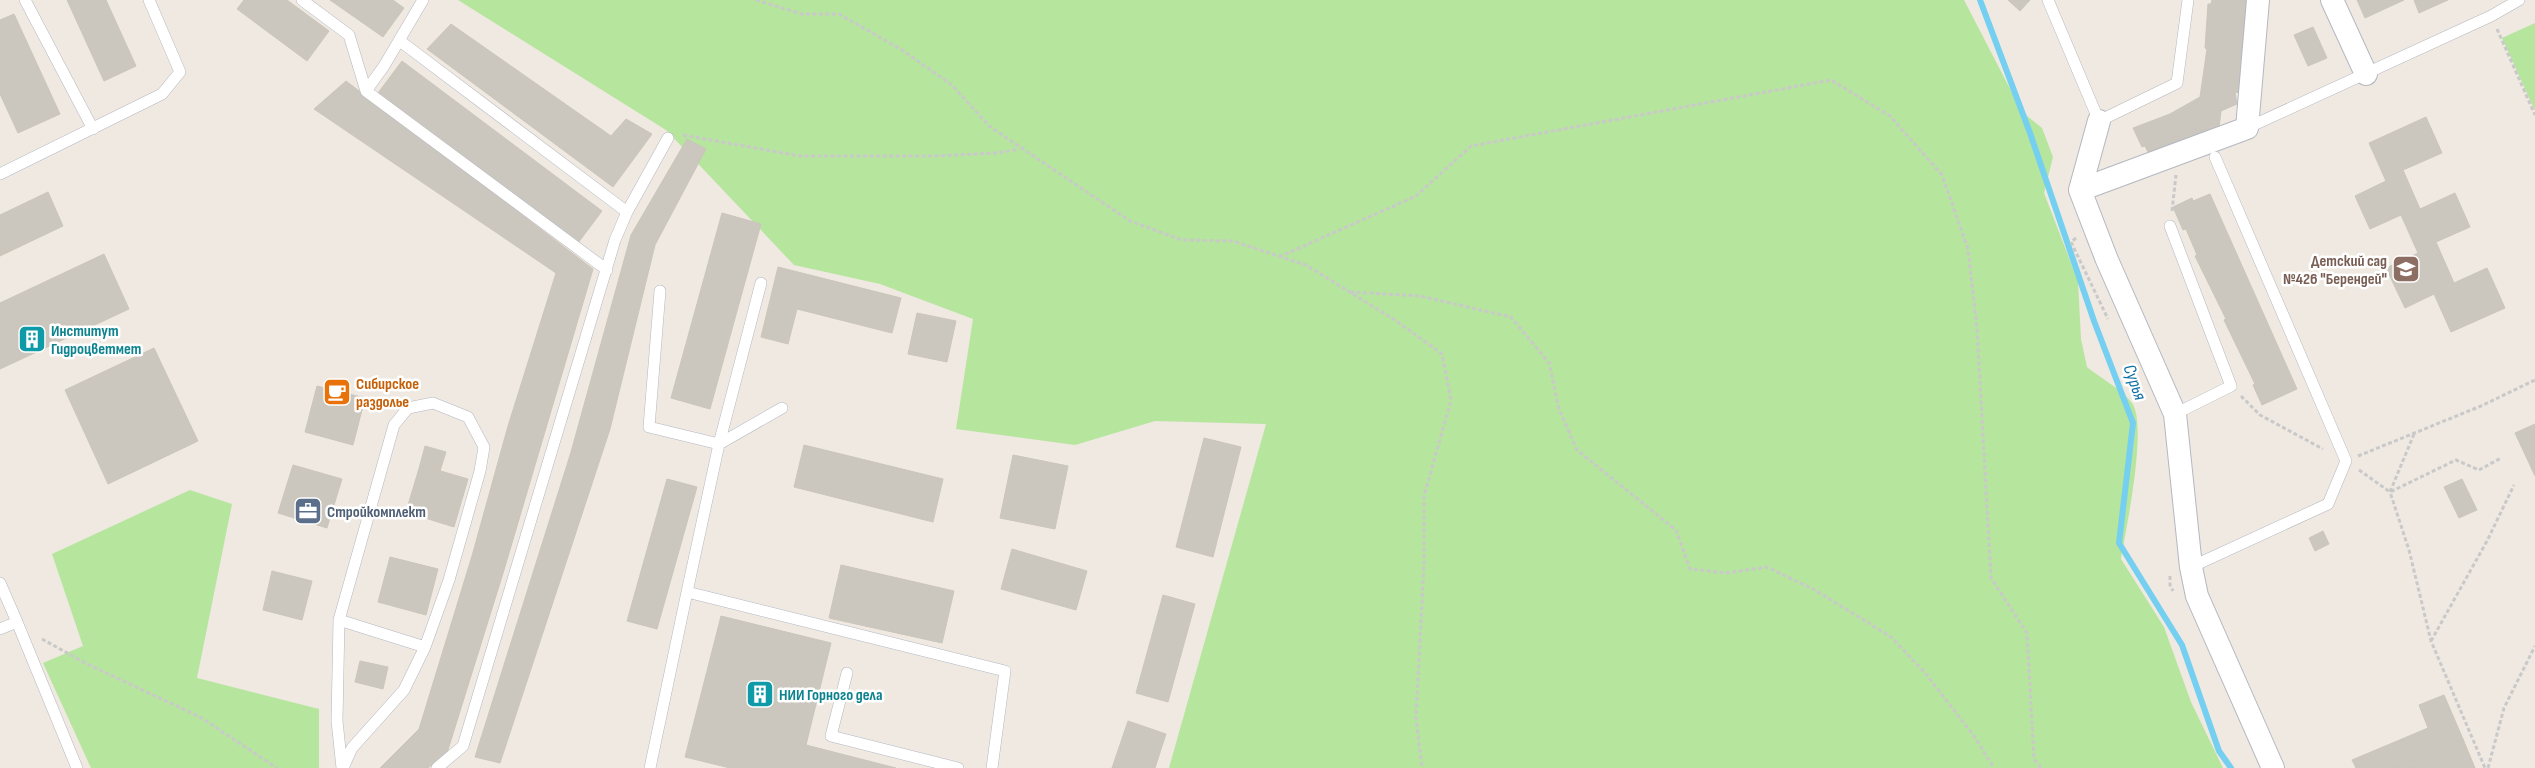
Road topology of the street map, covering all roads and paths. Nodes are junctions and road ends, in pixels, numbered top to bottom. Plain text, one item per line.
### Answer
1 (25, 0) edge
2 (149, 0) edge
3 (302, 0) edge
4 (423, 0) edge
5 (756, 0) edge
6 (2048, 0) edge
7 (2188, 0) edge
8 (2258, 0) edge
9 (2332, 0) edge
10 (2519, 0) edge
11 (2491, 16) junction
12 (400, 41) junction
13 (2366, 74) junction
14 (366, 91) junction
15 (2535, 115) edge
16 (2099, 121) junction
17 (94, 128) junction
18 (2247, 128) junction
19 (668, 138) joint
20 (1020, 149) junction
21 (2179, 155) junction
22 (2215, 157) dead end
23 (0, 174) edge
24 (2080, 190) junction
25 (627, 212) junction
26 (2170, 226) joint
27 (1279, 257) junction
28 (607, 270) junction
29 (761, 283) dead end
30 (660, 291) dead end
31 (1349, 292) junction
32 (2535, 380) edge
33 (2231, 386) junction
34 (782, 408) dead end
35 (2175, 414) junction
36 (2414, 434) junction
37 (719, 444) junction
38 (2501, 458) dead end
39 (2346, 461) junction
40 (2514, 486) dead end
41 (2390, 492) junction
42 (2191, 568) junction
43 (0, 583) edge
44 (687, 592) junction
45 (339, 620) junction
46 (17, 622) junction
47 (0, 629) edge
48 (2431, 641) junction
49 (2535, 646) edge
50 (425, 647) junction
51 (847, 673) dead end
52 (76, 768) edge
53 (277, 768) edge
54 (342, 768) edge
55 (437, 768) edge
56 (650, 768) edge
57 (958, 768) edge
58 (992, 768) edge
59 (1422, 768) edge
60 (1994, 768) edge
61 (2041, 768) edge
62 (2273, 768) edge
63 (2487, 768) edge

1 - 17 lane
2 - 17 lane
3 - 14 lane
4 - 12 lane
5 - 20 path
6 - 16 lane
7 - 16 lane
8 - 18 street
9 - 13 street
10 - 11 lane
11 - 13 lane
11 - 15 path
12 - 14 lane
12 - 25 lane
13 - 18 lane
14 - 28 lane
16 - 24 street
17 - 23 lane
18 - 21 street
19 - 20 path
19 - 25 lane
20 - 27 path
21 - 24 street
21 - 26 path
22 - 39 lane
24 - 35 street
25 - 28 lane
26 - 33 lane
27 - 31 path
27 - 61 path
28 - 55 lane
29 - 37 lane
30 - 37 lane
31 - 59 path
31 - 60 path
32 - 36 path
33 - 35 lane
33 - 39 path
34 - 37 lane
35 - 42 street
36 - 39 path
36 - 41 path
37 - 44 lane
38 - 41 path
39 - 41 path
39 - 42 lane
40 - 48 path
41 - 48 path
42 - 62 street
43 - 46 lane
44 - 56 lane
44 - 58 lane
45 - 50 lane
45 - 50 lane
45 - 54 lane
46 - 47 lane
46 - 52 lane
46 - 53 path
48 - 63 path
49 - 63 path
50 - 54 lane
51 - 57 lane

